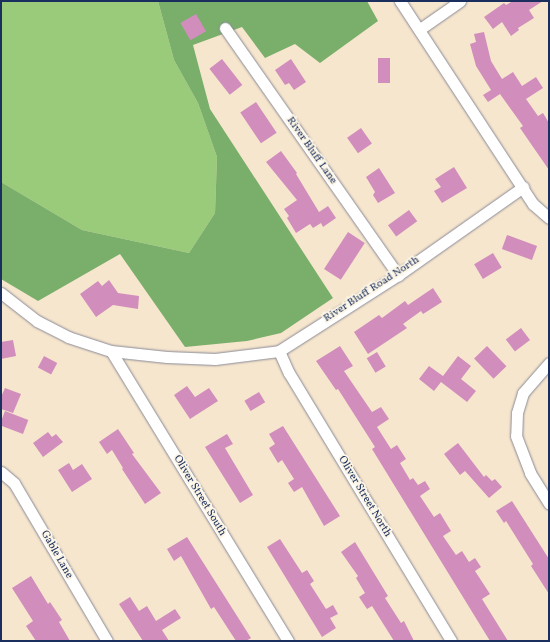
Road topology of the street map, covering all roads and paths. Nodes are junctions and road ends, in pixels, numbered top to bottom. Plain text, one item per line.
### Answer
1 (400, 1) edge
2 (460, 1) edge
3 (225, 28) dead end
4 (420, 29) junction
5 (523, 187) junction
6 (549, 218) edge
7 (398, 275) junction
8 (1, 293) edge
9 (111, 350) junction
10 (279, 350) junction
11 (549, 363) edge
12 (1, 472) edge
13 (549, 503) edge
14 (107, 641) edge
15 (288, 641) edge
16 (451, 641) edge

1 - 4 street
2 - 4 street
3 - 7 street, River Bluff Lane
4 - 5 street
5 - 6 street
5 - 7 street, River Bluff Road North
7 - 10 street, River Bluff Road North
8 - 9 street, River Bluff Road North
9 - 10 street, River Bluff Road North
9 - 15 street, Oliver Street South
10 - 16 street, Oliver Street North
11 - 13 street
12 - 14 street, Gable Lane

